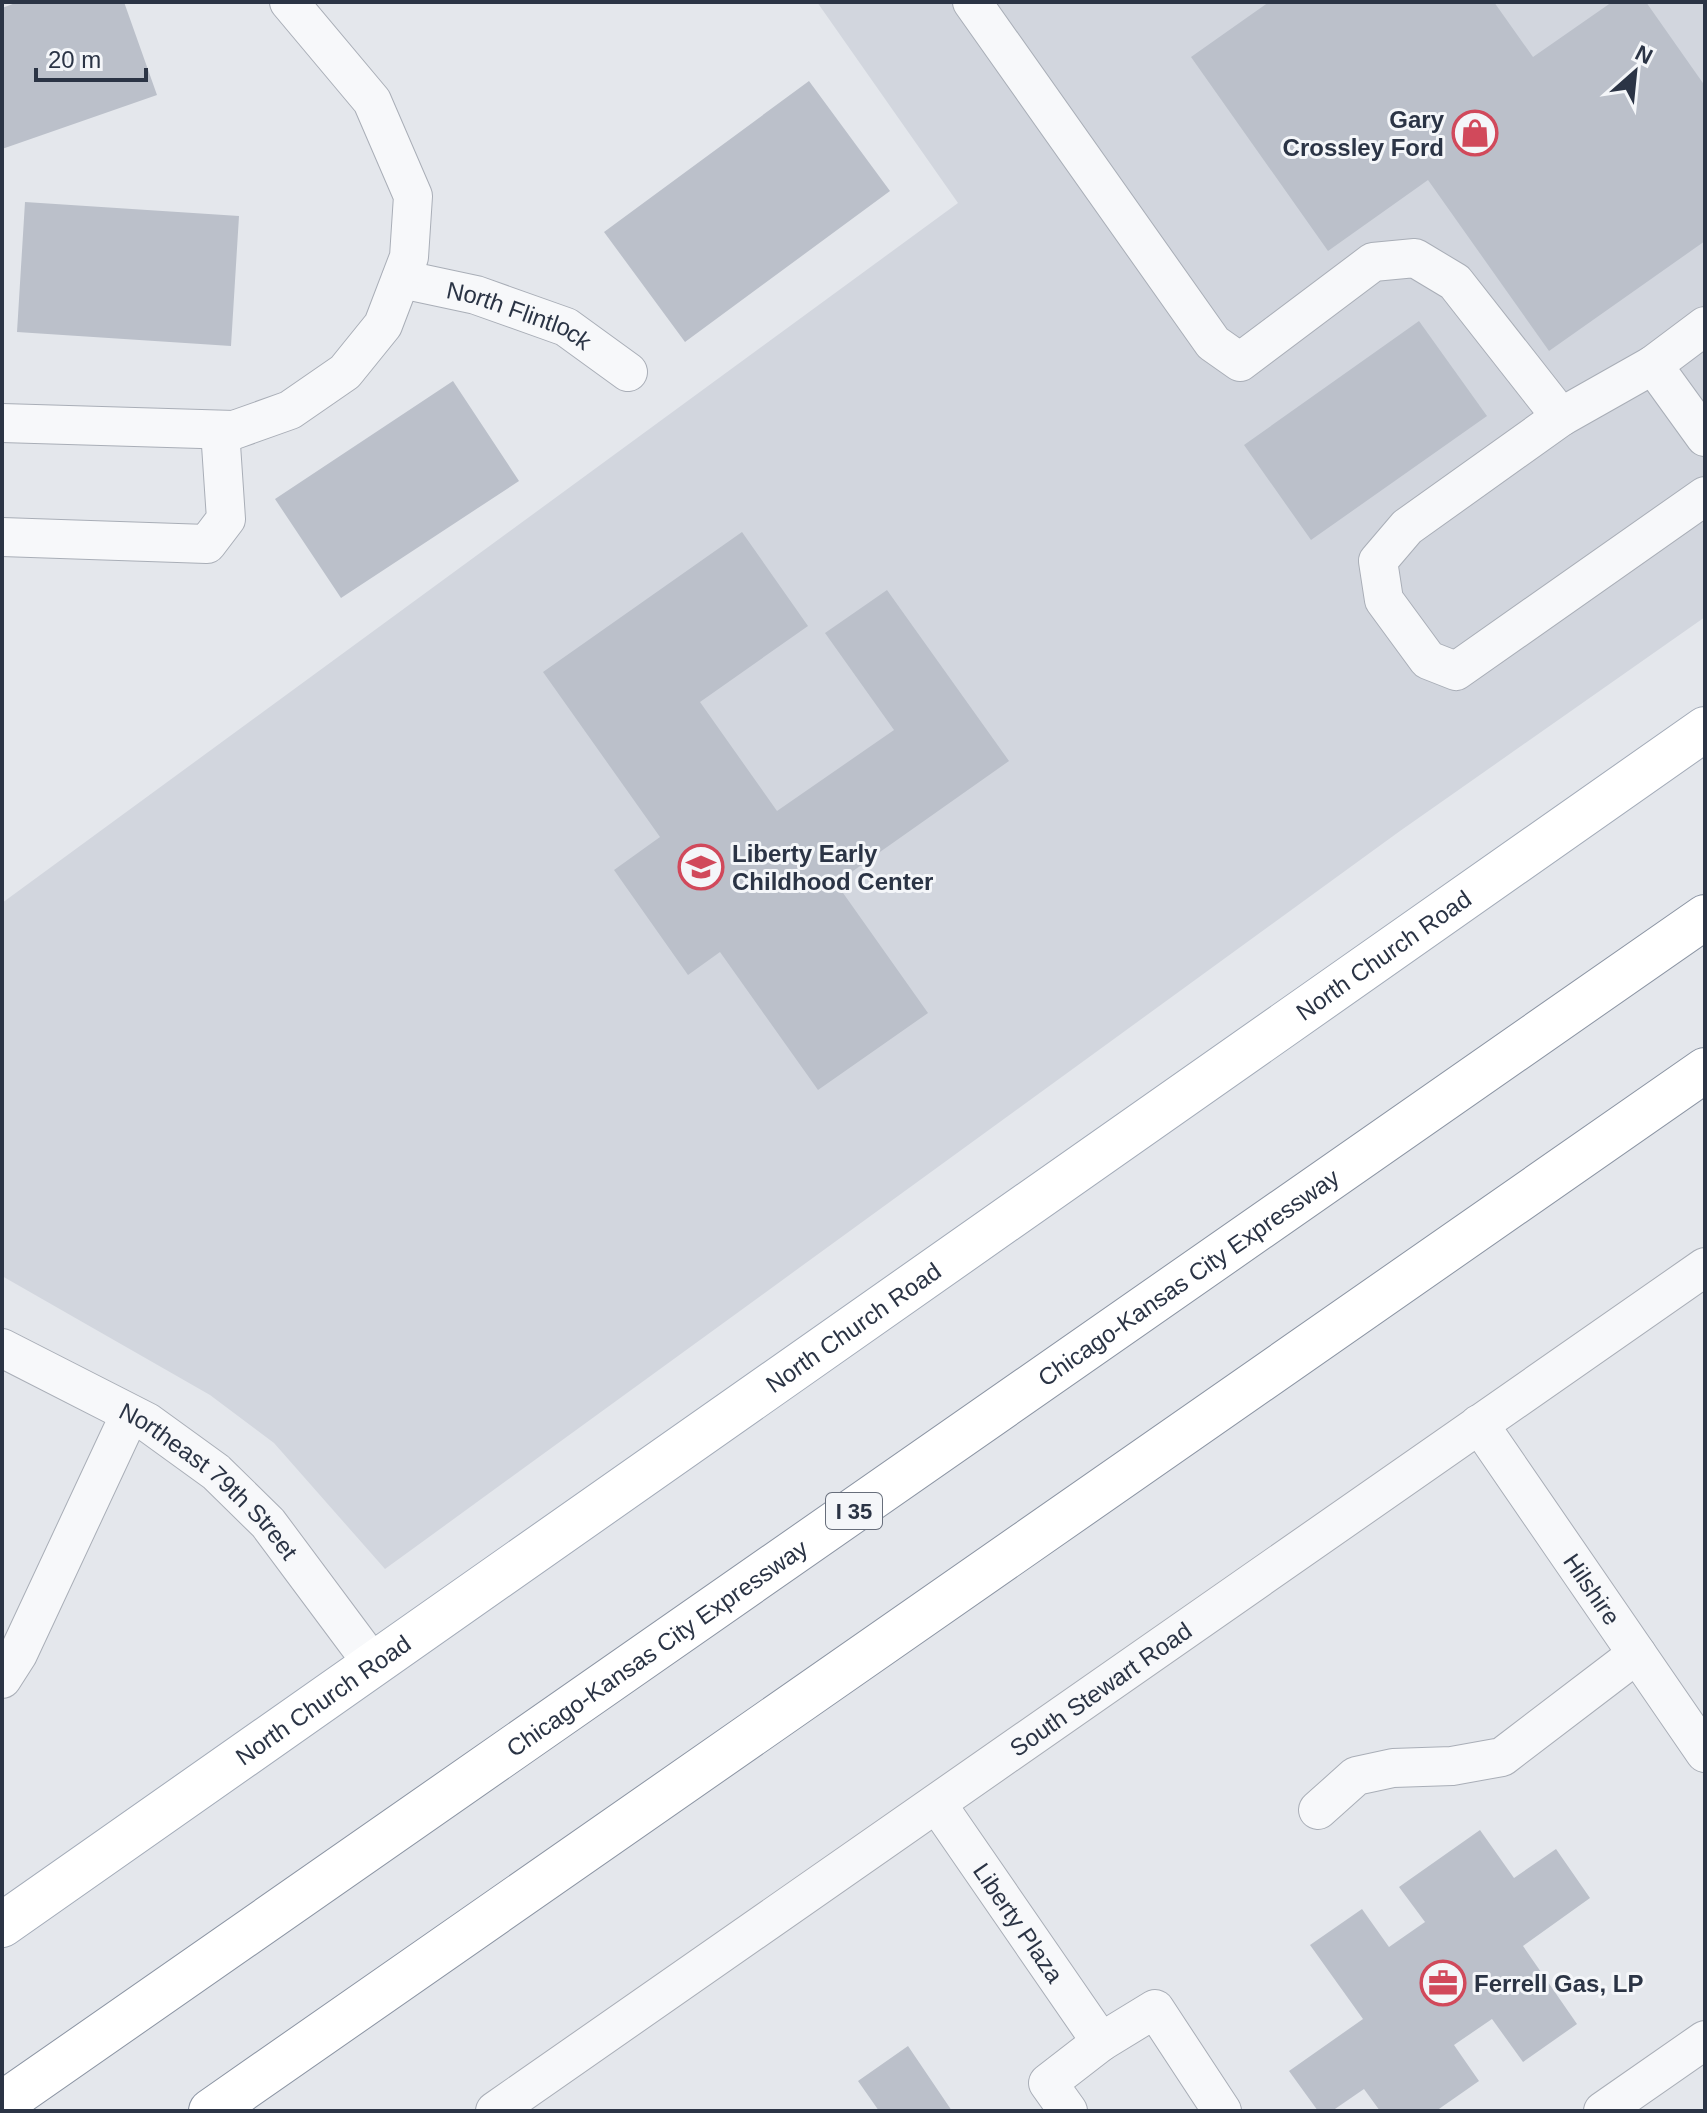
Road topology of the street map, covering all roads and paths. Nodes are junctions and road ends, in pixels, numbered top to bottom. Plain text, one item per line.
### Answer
1 (289, 2) edge
2 (972, 2) edge
3 (401, 279) junction
4 (1705, 326) edge
5 (1653, 365) junction
6 (628, 372) dead end
7 (1561, 417) junction
8 (2, 423) edge
9 (220, 430) junction
10 (1705, 437) edge
11 (1705, 496) edge
12 (2, 537) edge
13 (1705, 729) edge
14 (1705, 917) edge
15 (1705, 1070) edge
16 (1705, 1267) edge
17 (2, 1348) edge
18 (130, 1414) junction
19 (1479, 1424) junction
20 (1637, 1654) junction
21 (373, 1664) junction
22 (2, 1679) edge
23 (1705, 1753) edge
24 (937, 1804) junction
25 (1318, 1810) dead end
26 (2, 1925) edge
27 (1705, 2040) edge
28 (1101, 2042) junction
29 (2, 2104) edge
30 (211, 2111) edge
31 (495, 2111) edge
32 (1068, 2111) edge
33 (1222, 2111) edge
34 (1603, 2111) edge

1 - 3 street
2 - 7 street
3 - 6 street, North Flintlock
3 - 9 street
4 - 5 street
5 - 7 street
5 - 10 street
7 - 11 street
8 - 9 street
9 - 12 street
13 - 21 main road, North Church Road
14 - 29 main road, Chicago-Kansas City Expressway / I 35
15 - 30 main road
16 - 19 street, South Stewart Road
17 - 18 street, Northeast 79th Street
18 - 21 street, Northeast 79th Street
18 - 22 street
19 - 20 street, Hilshire
19 - 24 street, South Stewart Road
20 - 23 street, Hilshire
20 - 25 street
21 - 26 main road, North Church Road
24 - 28 street, Liberty Plaza
24 - 31 street, South Stewart Road
27 - 34 street
28 - 32 street
28 - 33 street

